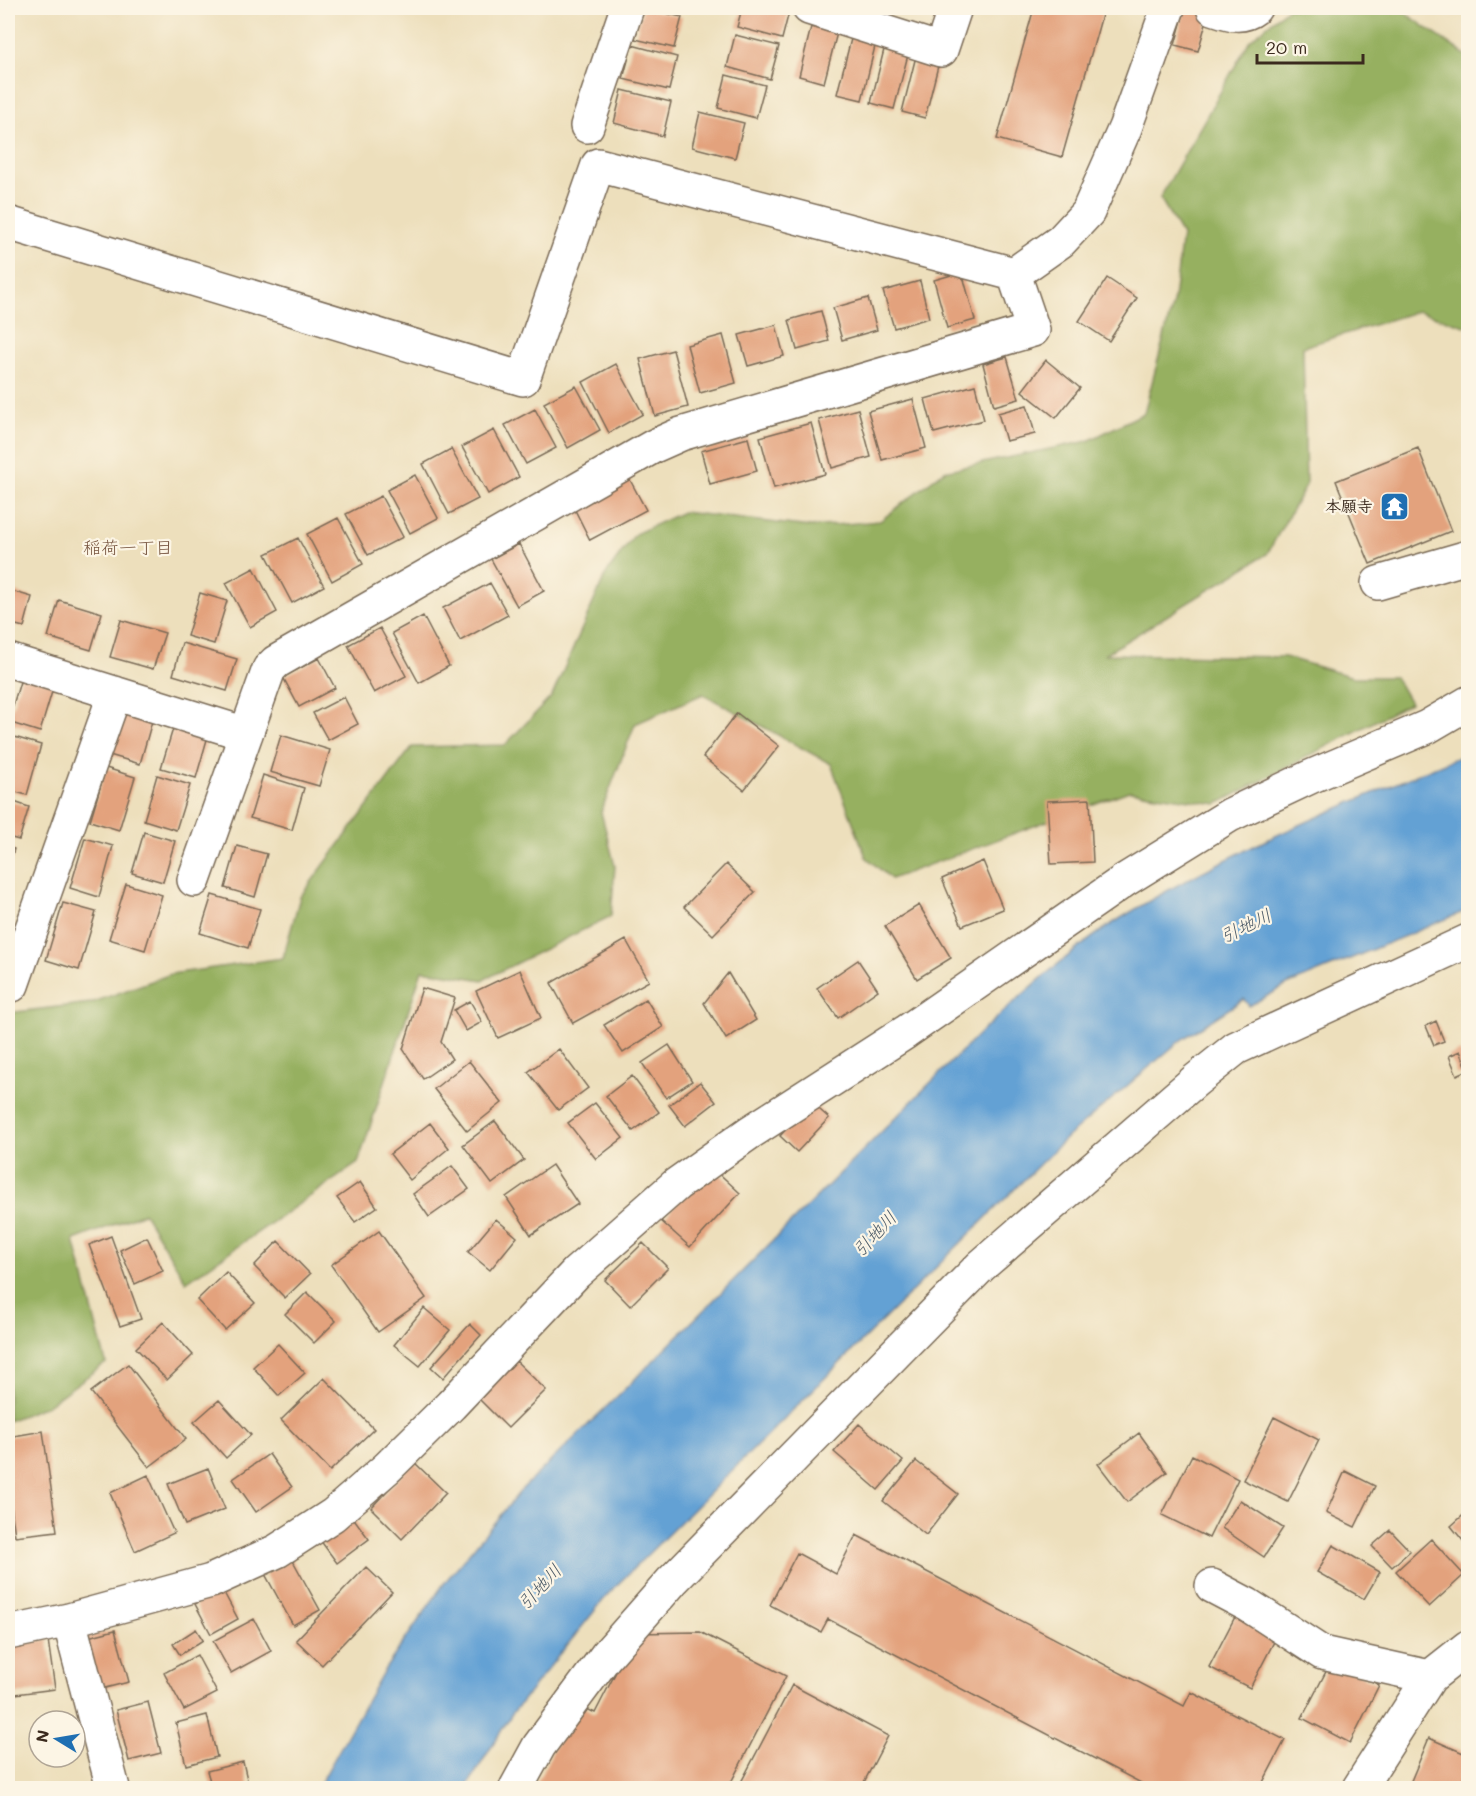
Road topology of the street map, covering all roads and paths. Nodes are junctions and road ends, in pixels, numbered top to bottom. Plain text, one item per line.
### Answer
1 (627, 8) edge
2 (809, 8) edge
3 (955, 8) edge
4 (1168, 8) edge
5 (1213, 8) edge
6 (1255, 8) edge
7 (587, 126) dead end
8 (8, 223) edge
9 (1014, 274) junction
10 (1468, 557) edge
11 (1378, 582) dead end
12 (8, 660) edge
13 (115, 693) junction
14 (1468, 703) edge
15 (246, 734) junction
16 (194, 880) dead end
17 (1468, 941) edge
18 (8, 986) edge
19 (1212, 1586) dead end
20 (69, 1620) junction
21 (8, 1633) edge
22 (1468, 1647) edge
23 (1430, 1677) junction
24 (113, 1788) edge
25 (516, 1788) edge
26 (1359, 1788) edge

1 - 7 street
2 - 3 street
4 - 9 street
5 - 6 street
8 - 9 street
9 - 15 street
10 - 11 street
12 - 13 street
13 - 15 street
13 - 18 street
14 - 20 street
15 - 16 street
17 - 25 street
19 - 23 street
20 - 21 street
20 - 24 street
22 - 23 street
23 - 26 street

